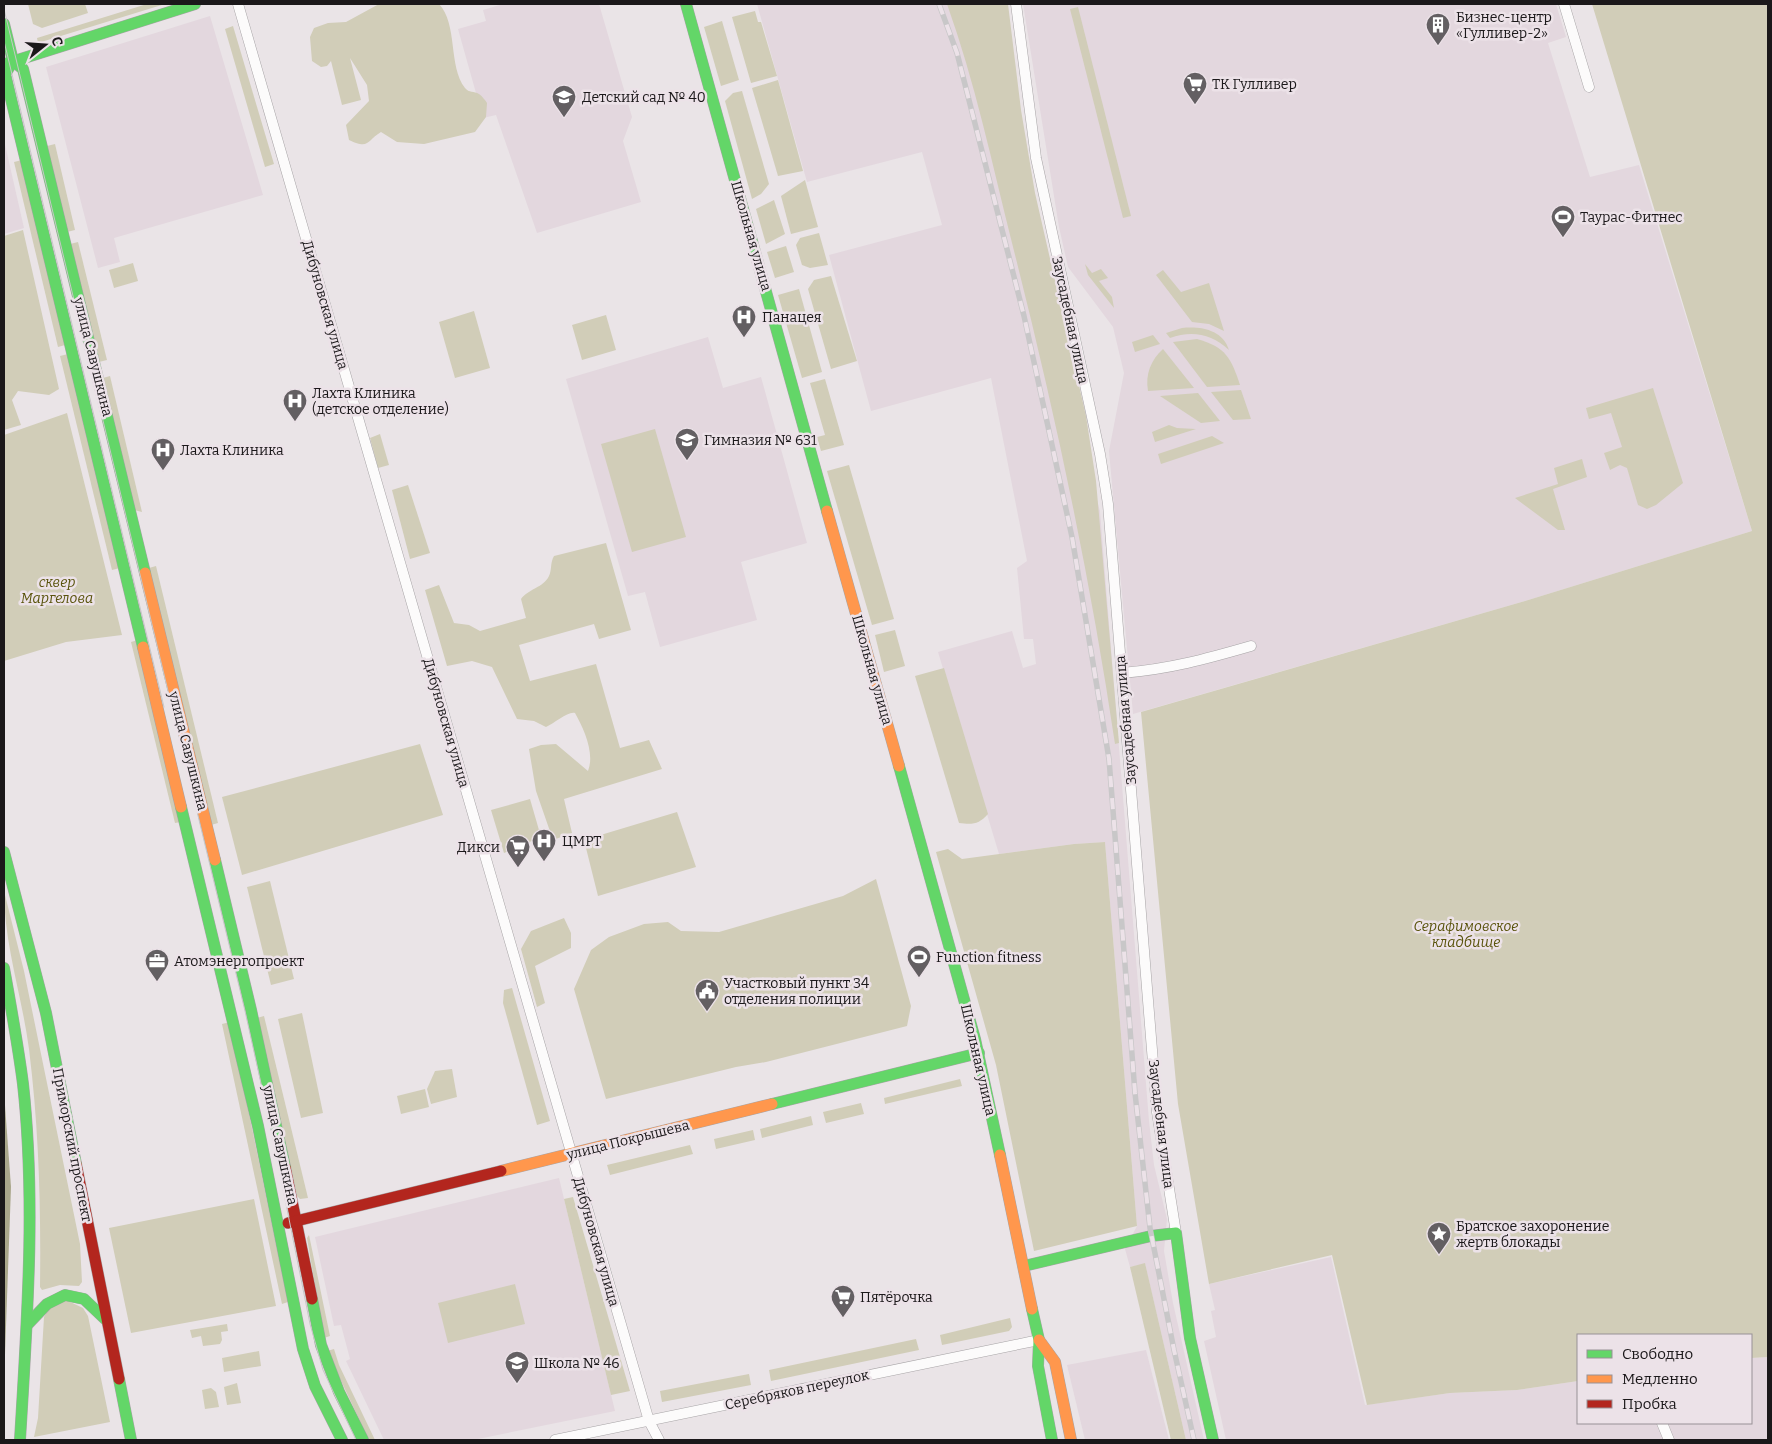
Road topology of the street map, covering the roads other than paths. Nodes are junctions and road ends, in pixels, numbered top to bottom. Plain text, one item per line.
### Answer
1 (195, 4) edge
2 (238, 4) edge
3 (686, 4) edge
4 (1016, 4) edge
5 (1564, 4) edge
6 (4, 24) edge
7 (8, 63) edge
8 (1589, 87) dead end
9 (1251, 646) dead end
10 (1122, 672) junction
11 (4, 852) edge
12 (4, 968) edge
13 (978, 1054) junction
14 (571, 1154) junction
15 (296, 1221) junction
16 (278, 1225) junction
17 (1176, 1233) junction
18 (1024, 1266) junction
19 (105, 1319) junction
20 (27, 1324) junction
21 (1039, 1340) junction
22 (649, 1421) junction
23 (1662, 1424) edge
24 (20, 1440) edge
25 (130, 1440) edge
26 (342, 1440) edge
27 (363, 1440) edge
28 (555, 1440) edge
29 (658, 1440) edge
30 (1052, 1440) edge
31 (1071, 1440) edge
32 (1213, 1440) edge
33 (1669, 1440) edge

1 - 7 main road
2 - 14 street, Дибуновская улица
3 - 13 main road, Школьная улица
4 - 10 street, Заусадебная улица
5 - 8 street
6 - 7 main road, улица Савушкина
7 - 15 main road, улица Савушкина
7 - 16 main road, улица Савушкина
9 - 10 street
10 - 17 street, Заусадебная улица
11 - 19 main road, Приморский проспект
12 - 20 main road
13 - 14 main road, улица Покрышева
13 - 18 main road, Школьная улица
14 - 15 main road, улица Покрышева
14 - 22 street, Дибуновская улица
15 - 16 main road, улица Покрышева
15 - 27 main road, улица Савушкина
16 - 26 main road, улица Савушкина
17 - 18 main road
17 - 32 main road, Заусадебная улица
18 - 21 main road, Школьная улица
19 - 20 main road
19 - 25 main road, Приморский проспект
20 - 24 main road
21 - 22 street, Серебряков переулок
21 - 30 main road, Школьная улица
21 - 31 main road, Школьная улица
22 - 28 street, Серебряков переулок
22 - 29 street, Дибуновская улица
23 - 33 street

